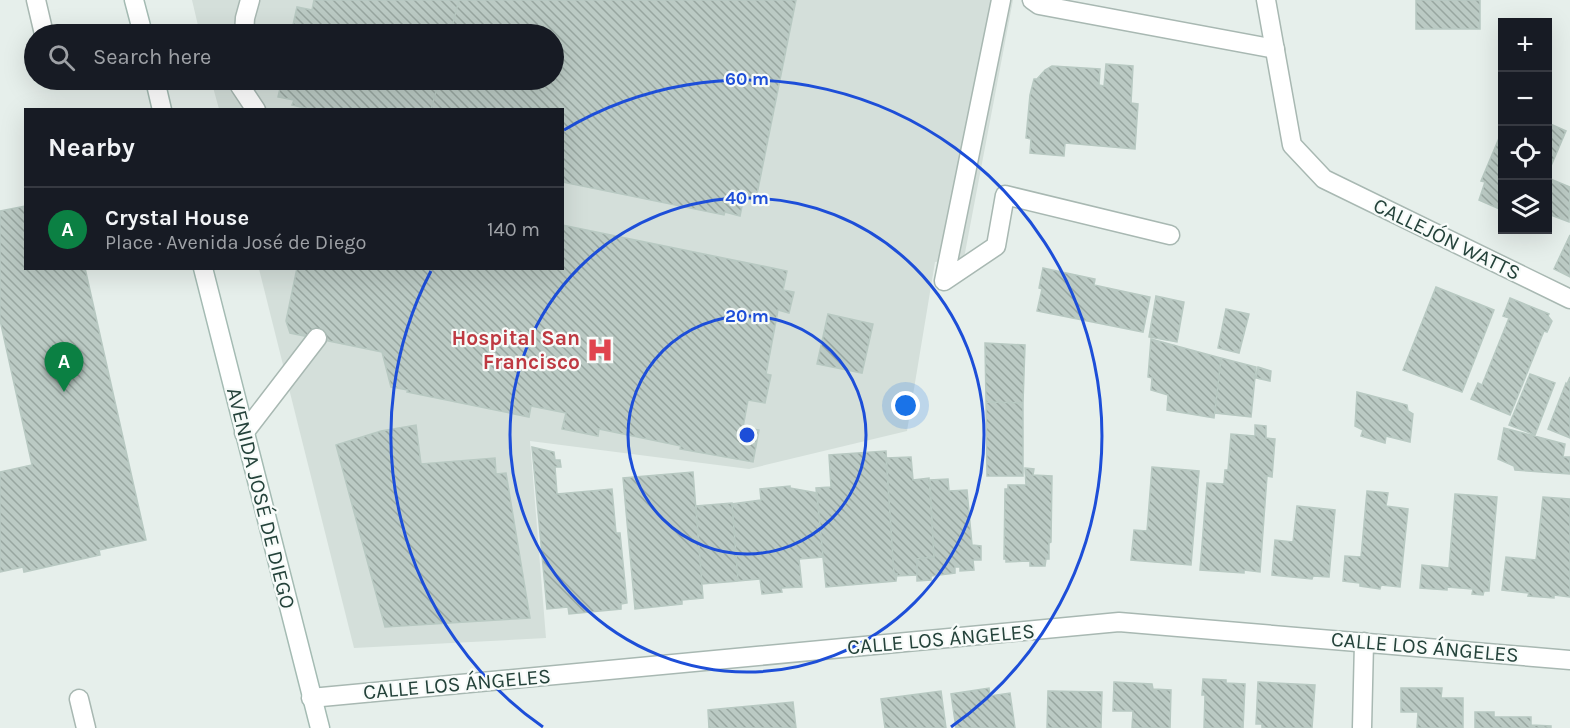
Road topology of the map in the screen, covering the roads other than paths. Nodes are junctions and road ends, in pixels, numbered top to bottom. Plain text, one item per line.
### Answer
1 (36, 0) edge
2 (134, 0) edge
3 (250, 0) edge
4 (1001, 0) edge
5 (1032, 0) edge
6 (1266, 0) edge
7 (42, 24) edge
8 (140, 24) edge
9 (245, 24) edge
10 (1275, 49) junction
11 (157, 90) edge
12 (243, 90) edge
13 (161, 108) edge
14 (255, 108) edge
15 (1170, 235) dead end
16 (203, 270) edge
17 (1570, 299) edge
18 (317, 339) dead end
19 (244, 433) junction
20 (1364, 642) junction
21 (1570, 660) edge
22 (311, 698) junction
23 (79, 699) dead end
24 (86, 728) edge
25 (320, 728) edge
26 (1362, 728) edge

1 - 7 street
2 - 8 street
3 - 9 street
4 - 15 street
5 - 10 street
6 - 10 street
10 - 17 street, CALLEJÓN WATTS
11 - 13 street
12 - 14 street
16 - 19 street, AVENIDA JOSÉ DE DIEGO
18 - 19 street
19 - 22 street, AVENIDA JOSÉ DE DIEGO
20 - 21 street, CALLE LOS ÁNGELES
20 - 22 street, CALLE LOS ÁNGELES
20 - 26 street
22 - 25 street, AVENIDA JOSÉ DE DIEGO
23 - 24 street

